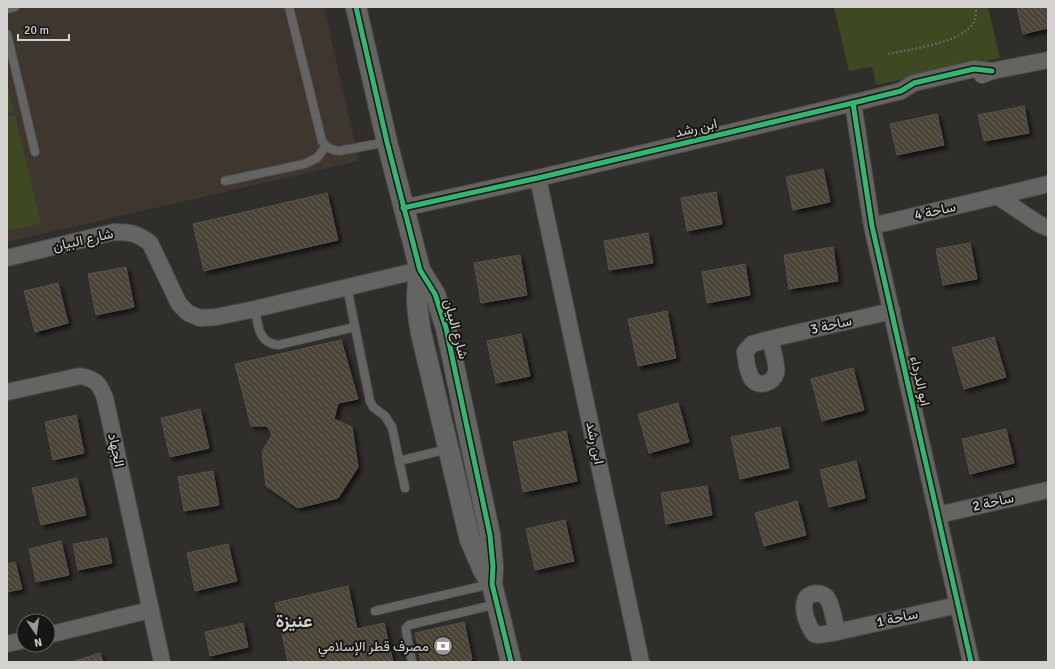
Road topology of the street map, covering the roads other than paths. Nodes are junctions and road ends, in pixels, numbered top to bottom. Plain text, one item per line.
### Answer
1 (14, 7) edge
2 (289, 7) edge
3 (356, 7) edge
4 (7, 9) edge
5 (7, 34) edge
6 (1048, 60) edge
7 (853, 103) junction
8 (387, 142) junction
9 (326, 146) junction
10 (35, 152) dead end
11 (538, 178) junction
12 (225, 181) dead end
13 (1048, 184) edge
14 (997, 196) junction
15 (403, 208) junction
16 (872, 226) junction
17 (1048, 228) edge
18 (7, 258) edge
19 (420, 270) junction
20 (347, 287) junction
21 (255, 309) junction
22 (892, 311) junction
23 (355, 327) junction
24 (770, 339) dead end
25 (7, 392) edge
26 (449, 449) junction
27 (399, 461) junction
28 (405, 488) dead end
29 (1048, 490) edge
30 (938, 515) junction
31 (492, 584) junction
32 (497, 604) junction
33 (958, 605) junction
34 (150, 610) junction
35 (375, 611) dead end
36 (56, 632) edge
37 (837, 632) dead end
38 (162, 662) edge
39 (412, 662) edge
40 (511, 662) edge
41 (641, 662) edge
42 (971, 662) edge

1 - 4 lane
2 - 9 lane
3 - 8 street, شارع البيان
5 - 10 lane
6 - 7 street, ابن رشد
7 - 11 street, ابن رشد
7 - 16 street, ابو الدرداء
8 - 9 lane
8 - 15 street, شارع البيان
9 - 12 lane
11 - 15 street, ابن رشد
11 - 41 street, ابن رشد
13 - 14 street, ساحة 4
14 - 16 street, ساحة 4
14 - 17 street
15 - 19 street, شارع البيان
16 - 22 street, ابو الدرداء
18 - 21 street, شارع البيان
19 - 20 street, شارع البيان
19 - 26 street, شارع البيان
19 - 31 street, شارع البيان
20 - 21 street, شارع البيان
20 - 23 lane
21 - 23 lane
22 - 24 street, ساحة 3
22 - 30 street, ابو الدرداء
23 - 27 lane
25 - 34 street, الجهاد
26 - 27 lane
26 - 31 street, شارع البيان
27 - 28 lane
29 - 30 street, ساحة 2
30 - 33 street, ابو الدرداء
31 - 32 street, شارع البيان
31 - 35 lane
32 - 39 lane
32 - 40 street, شارع البيان
33 - 37 street, ساحة 1
33 - 42 street, ابو الدرداء
34 - 36 street
34 - 38 street, الجهاد

